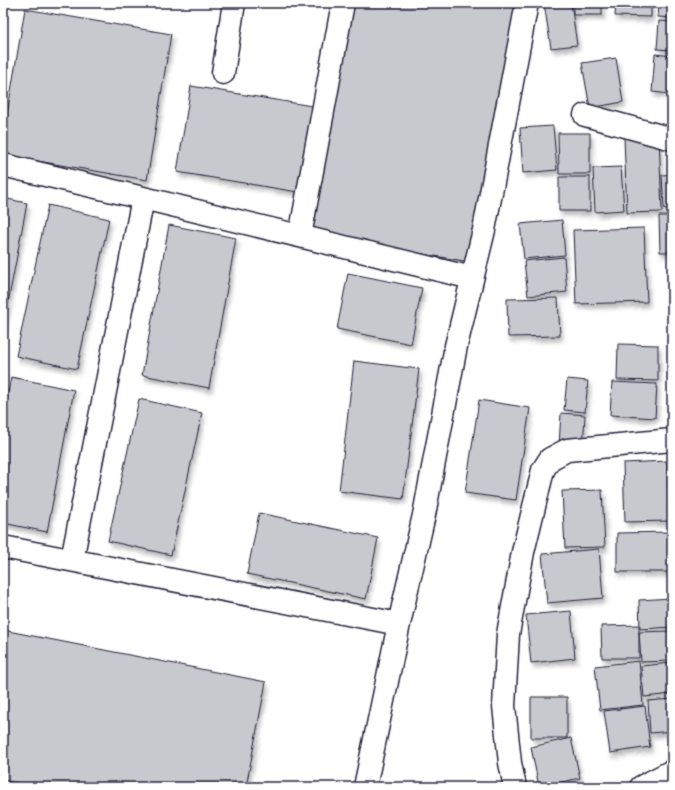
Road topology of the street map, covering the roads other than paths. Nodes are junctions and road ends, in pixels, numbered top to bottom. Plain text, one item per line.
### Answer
1 (234, 3) edge
2 (342, 3) edge
3 (527, 3) edge
4 (223, 74) dead end
5 (585, 115) dead end
6 (672, 139) edge
7 (3, 165) edge
8 (143, 198) junction
9 (300, 236) junction
10 (472, 278) junction
11 (672, 440) edge
12 (3, 547) edge
13 (72, 560) junction
14 (399, 624) junction
15 (672, 771) edge
16 (365, 787) edge
17 (515, 787) edge
18 (641, 787) edge

1 - 4 street
2 - 9 street
3 - 10 street
5 - 6 street
7 - 8 street
8 - 9 street
8 - 13 street
9 - 10 street
10 - 14 street
11 - 17 street
12 - 13 street
13 - 14 street
14 - 16 street
15 - 18 street

